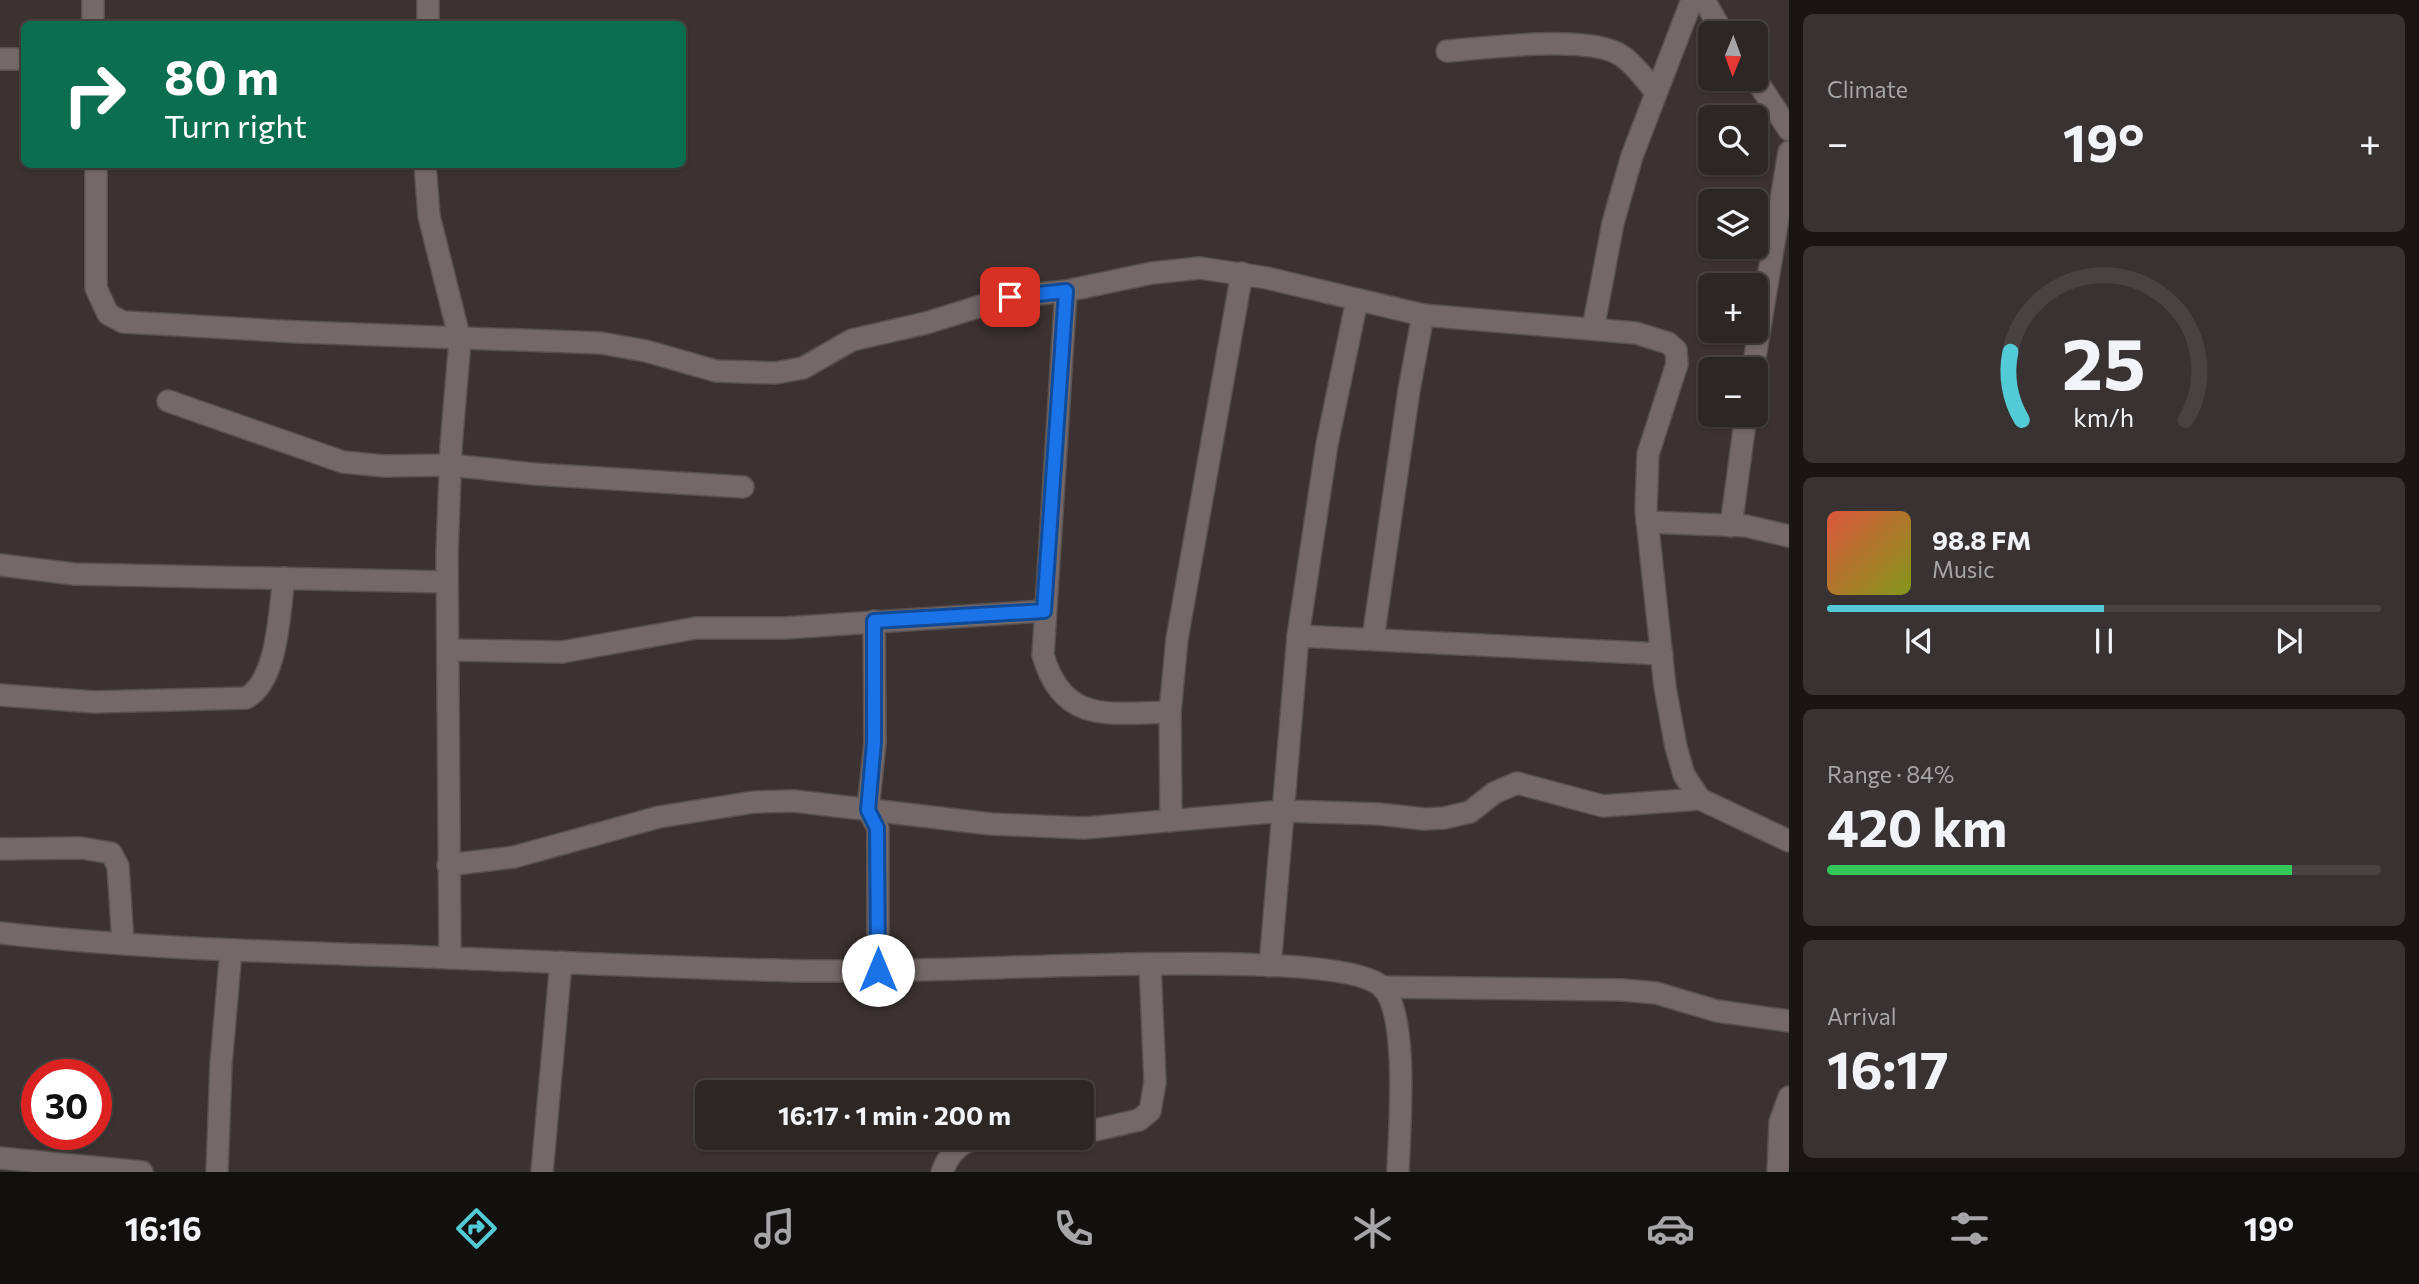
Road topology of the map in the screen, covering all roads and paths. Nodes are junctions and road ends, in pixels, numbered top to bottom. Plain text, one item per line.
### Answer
1 (93, 0) edge
2 (428, 0) edge
3 (1692, 0) edge
4 (1704, 0) edge
5 (93, 21) edge
6 (428, 21) edge
7 (1716, 21) edge
8 (1447, 51) dead end
9 (0, 59) edge
10 (21, 59) edge
11 (1655, 91) junction
12 (1764, 91) edge
13 (1789, 130) edge
14 (1789, 152) edge
15 (96, 168) edge
16 (425, 168) edge
17 (1242, 274) junction
18 (1066, 291) junction
19 (1357, 300) junction
20 (1423, 315) junction
21 (1593, 329) junction
22 (460, 340) junction
23 (1755, 357) edge
24 (168, 401) dead end
25 (1744, 427) edge
26 (450, 465) junction
27 (743, 487) dead end
28 (1647, 522) junction
29 (1731, 526) junction
30 (1789, 536) edge
31 (0, 565) edge
32 (284, 579) junction
33 (447, 582) junction
34 (1044, 611) junction
35 (874, 621) junction
36 (1298, 636) junction
37 (1373, 639) junction
38 (448, 650) junction
39 (1662, 653) junction
40 (0, 695) edge
41 (1170, 712) junction
42 (1700, 799) junction
43 (868, 810) junction
44 (1284, 811) junction
45 (1171, 821) junction
46 (1789, 841) edge
47 (0, 849) edge
48 (448, 866) junction
49 (0, 933) edge
50 (123, 943) junction
51 (231, 950) junction
52 (450, 958) junction
53 (561, 962) junction
54 (1150, 964) junction
55 (1270, 967) junction
56 (878, 970) junction
57 (1382, 987) junction
58 (1789, 1021) edge
59 (1789, 1097) edge
60 (1094, 1130) edge
61 (954, 1150) edge
62 (0, 1158) edge
63 (142, 1172) edge
64 (217, 1172) edge
65 (542, 1172) edge
66 (942, 1172) edge
67 (1398, 1172) edge
68 (1778, 1172) edge

1 - 5 street
2 - 6 street
3 - 11 street
4 - 7 street
8 - 11 street
9 - 10 street
11 - 21 street
12 - 13 street
14 - 23 street
15 - 22 street
16 - 22 street
17 - 18 street
17 - 19 street
17 - 41 street
18 - 22 street
18 - 34 street
19 - 20 street
19 - 36 street
20 - 21 street
20 - 37 street
21 - 28 street
22 - 26 street
24 - 26 street
25 - 29 street
26 - 27 street
26 - 33 street
28 - 29 street
28 - 39 street
29 - 30 street
31 - 32 street
32 - 33 street
32 - 40 street
33 - 38 street
34 - 35 street
34 - 41 street
35 - 38 street
35 - 43 street
36 - 37 street
36 - 44 street
37 - 39 street
38 - 48 street
39 - 42 street
41 - 45 street
42 - 44 street
42 - 46 street
43 - 45 street
43 - 48 street
43 - 56 street
44 - 45 street
44 - 55 street
47 - 50 street
48 - 52 street
49 - 50 street
50 - 51 street
51 - 52 street
51 - 64 street
52 - 53 street
53 - 56 street
53 - 65 street
54 - 55 street
54 - 56 street
54 - 60 street
55 - 57 street
57 - 58 street
57 - 67 street
59 - 68 street
61 - 66 street
62 - 63 street

